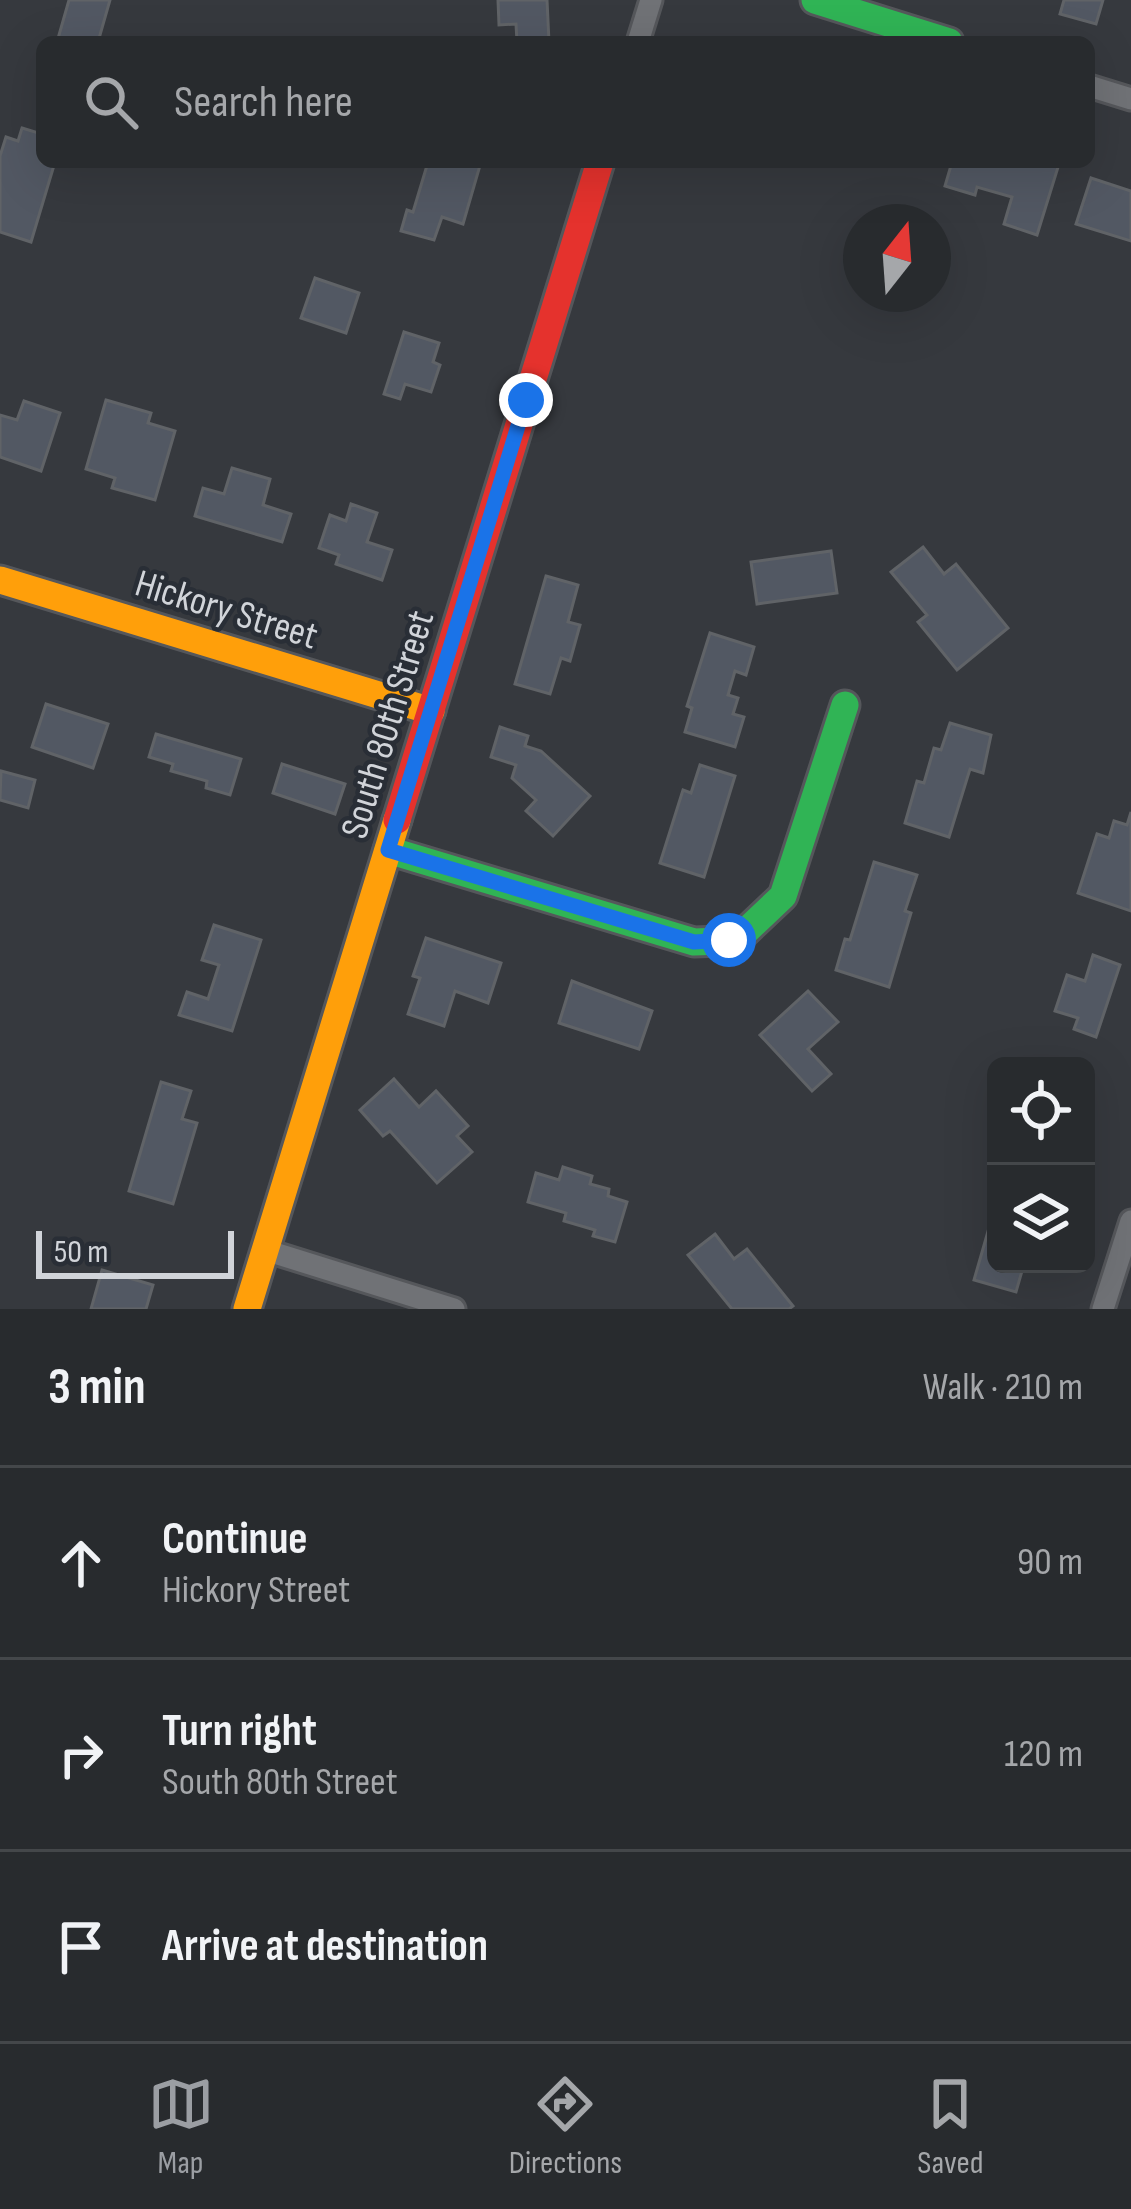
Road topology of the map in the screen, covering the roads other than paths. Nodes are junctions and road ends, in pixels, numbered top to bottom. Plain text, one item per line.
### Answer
1 (651, 0) edge
2 (815, 0) edge
3 (640, 36) edge
4 (930, 36) edge
5 (1095, 88) edge
6 (1131, 99) edge
7 (598, 168) edge
8 (0, 580) edge
9 (844, 705) dead end
10 (431, 711) junction
11 (388, 850) junction
12 (1131, 1221) edge
13 (266, 1250) junction
14 (247, 1309) edge
15 (454, 1309) edge
16 (1103, 1309) edge

1 - 3 street
2 - 4 street
5 - 6 street
7 - 10 street, South 80th Street
8 - 10 street, Hickory Street
9 - 11 street
10 - 11 street, South 80th Street
11 - 13 street, South 80th Street
12 - 16 street
13 - 14 street, South 80th Street
13 - 15 street

